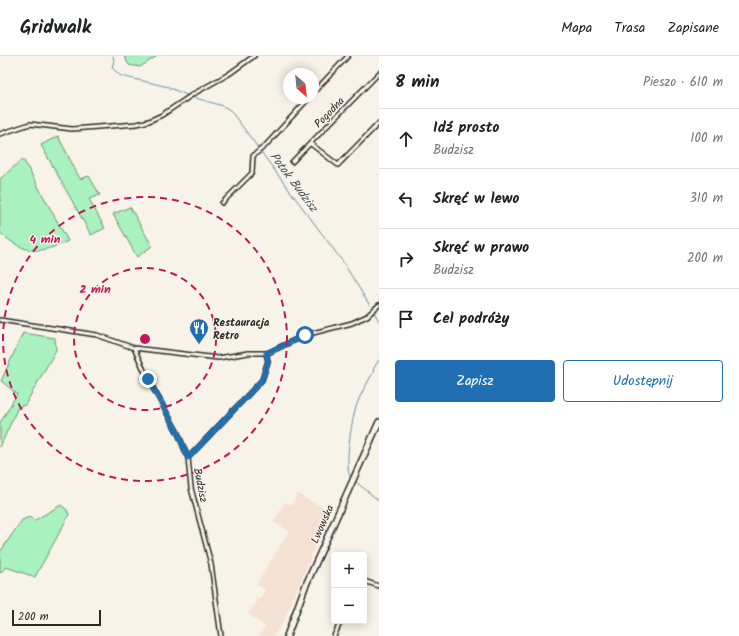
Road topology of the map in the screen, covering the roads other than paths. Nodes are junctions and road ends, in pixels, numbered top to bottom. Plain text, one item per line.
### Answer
1 (254, 56) edge
2 (348, 56) edge
3 (379, 73) edge
4 (319, 87) edge
5 (303, 104) edge
6 (379, 124) edge
7 (0, 134) edge
8 (311, 144) junction
9 (292, 162) dead end
10 (222, 203) dead end
11 (379, 306) edge
12 (0, 320) edge
13 (134, 348) junction
14 (266, 353) junction
15 (379, 422) edge
16 (188, 458) junction
17 (367, 582) edge
18 (379, 586) edge
19 (340, 624) edge
20 (221, 636) edge
21 (287, 636) edge
22 (334, 636) edge

1 - 7 street
2 - 4 street
3 - 8 street, Pogodna
5 - 10 street
6 - 8 street
8 - 9 street, Pogodna
11 - 14 street
12 - 13 street
13 - 14 street
13 - 16 street, Budzisz
14 - 16 street
15 - 21 main road, Lwowska
16 - 20 street, Budzisz
17 - 18 street
19 - 22 street

